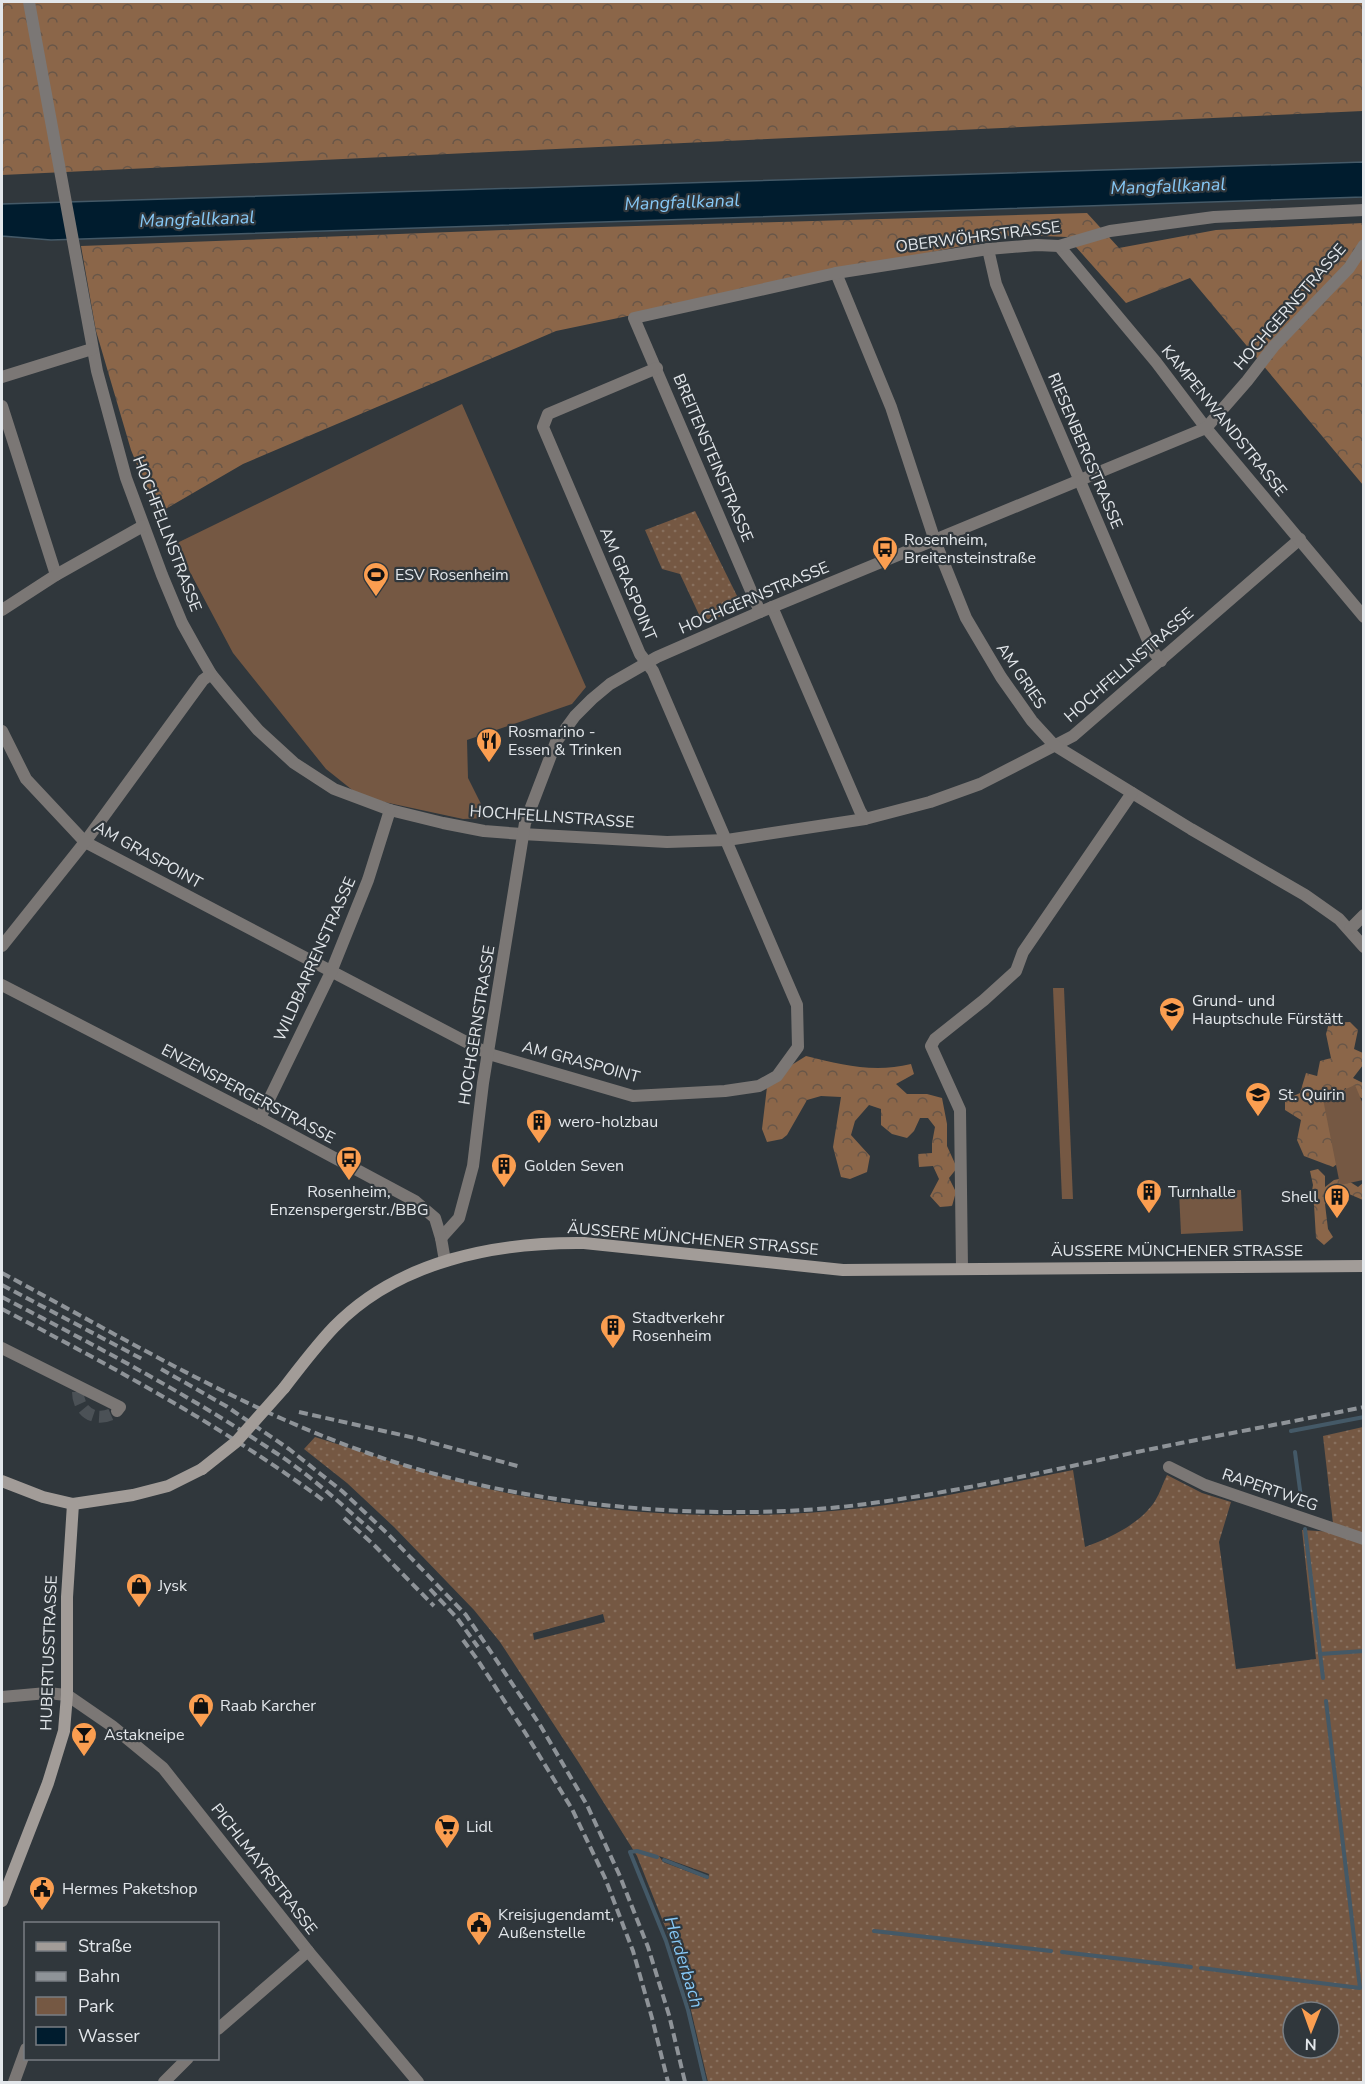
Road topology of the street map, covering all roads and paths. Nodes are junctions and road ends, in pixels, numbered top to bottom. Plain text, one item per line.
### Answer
1 (29, 2) edge
2 (1364, 210) edge
3 (1364, 245) edge
4 (1059, 246) junction
5 (988, 249) junction
6 (836, 273) junction
7 (634, 318) joint
8 (92, 349) junction
9 (657, 368) junction
10 (2, 377) edge
11 (2, 406) edge
12 (1206, 428) junction
13 (1079, 479) junction
14 (143, 526) junction
15 (1300, 539) junction
16 (935, 541) junction
17 (56, 575) junction
18 (766, 609) junction
19 (2, 610) edge
20 (1364, 617) edge
21 (1161, 662) junction
22 (646, 663) junction
23 (211, 674) junction
24 (2, 731) edge
25 (1054, 745) junction
26 (1132, 793) junction
27 (390, 810) junction
28 (865, 819) junction
29 (522, 834) junction
30 (727, 840) junction
31 (85, 842) junction
32 (1364, 915) edge
33 (1350, 929) junction
34 (2, 946) edge
35 (1364, 947) edge
36 (331, 972) junction
37 (2, 985) edge
38 (489, 1054) junction
39 (260, 1118) junction
40 (441, 1238) junction
41 (445, 1261) junction
42 (1364, 1266) edge
43 (962, 1269) junction
44 (2, 1348) edge
45 (117, 1412) dead end
46 (1169, 1467) dead end
47 (2, 1481) edge
48 (73, 1504) junction
49 (1364, 1539) edge
50 (67, 1695) junction
51 (2, 1697) edge
52 (2, 1901) edge
53 (308, 1951) junction
54 (219, 2028) edge
55 (24, 2054) edge
56 (186, 2060) edge
57 (14, 2082) edge
58 (164, 2082) edge
59 (418, 2082) edge

1 - 8 street, HOCHFELLNSTRASSE
2 - 4 street, OBERWÖHRSTRASSE
3 - 12 street, HOCHGERNSTRASSE
4 - 5 street, OBERWÖHRSTRASSE
4 - 12 street, KAMPENWANDSTRASSE
5 - 6 street, OBERWÖHRSTRASSE
5 - 13 street, RIESENBERGSTRASSE
6 - 7 street, OBERWÖHRSTRASSE
6 - 16 street, AM GRIES
7 - 9 street, BREITENSTEINSTRASSE
8 - 10 street
8 - 14 street, HOCHFELLNSTRASSE
9 - 18 street, BREITENSTEINSTRASSE
9 - 22 street, AM GRASPOINT
11 - 17 street
12 - 13 street, HOCHGERNSTRASSE
12 - 15 street, KAMPENWANDSTRASSE
13 - 16 street, HOCHGERNSTRASSE
13 - 21 street, RIESENBERGSTRASSE
14 - 17 street
14 - 23 street, HOCHFELLNSTRASSE
15 - 20 street, KAMPENWANDSTRASSE
15 - 21 street, HOCHFELLNSTRASSE
16 - 18 street, HOCHGERNSTRASSE
16 - 25 street, AM GRIES
17 - 19 street
18 - 22 street, HOCHGERNSTRASSE
18 - 28 street, BREITENSTEINSTRASSE
21 - 25 street, HOCHFELLNSTRASSE
22 - 29 street, HOCHGERNSTRASSE
22 - 30 street, AM GRASPOINT
23 - 27 street, HOCHFELLNSTRASSE
23 - 31 street
24 - 31 street, AM GRASPOINT
25 - 26 street, AM GRIES
25 - 28 street, HOCHFELLNSTRASSE
26 - 33 street, AM GRIES
26 - 43 street
27 - 29 street, HOCHFELLNSTRASSE
27 - 36 street, WILDBARRENSTRASSE
28 - 30 street, HOCHFELLNSTRASSE
29 - 30 street, HOCHFELLNSTRASSE
29 - 38 street, HOCHGERNSTRASSE
30 - 38 street, AM GRASPOINT
31 - 34 street
31 - 36 street, AM GRASPOINT
32 - 33 street
33 - 35 street, AM GRIES
36 - 38 street, AM GRASPOINT
36 - 39 street, WILDBARRENSTRASSE
37 - 39 street, ENZENSPERGERSTRASSE
38 - 40 street, HOCHGERNSTRASSE
39 - 40 street, ENZENSPERGERSTRASSE
40 - 41 street, ENZENSPERGERSTRASSE
41 - 43 main road, ÄUSSERE MÜNCHENER STRASSE
41 - 48 main road, ÄUSSERE MÜNCHENER STRASSE, bridge
42 - 43 main road, ÄUSSERE MÜNCHENER STRASSE
44 - 45 street
46 - 49 street, RAPERTWEG
47 - 48 main road
48 - 50 main road, HUBERTUSSTRASSE
50 - 51 street
50 - 52 main road, HUBERTUSSTRASSE
50 - 53 street, PICHLMAYRSTRASSE
53 - 54 street
53 - 59 street, PICHLMAYRSTRASSE
55 - 57 street
56 - 58 street

